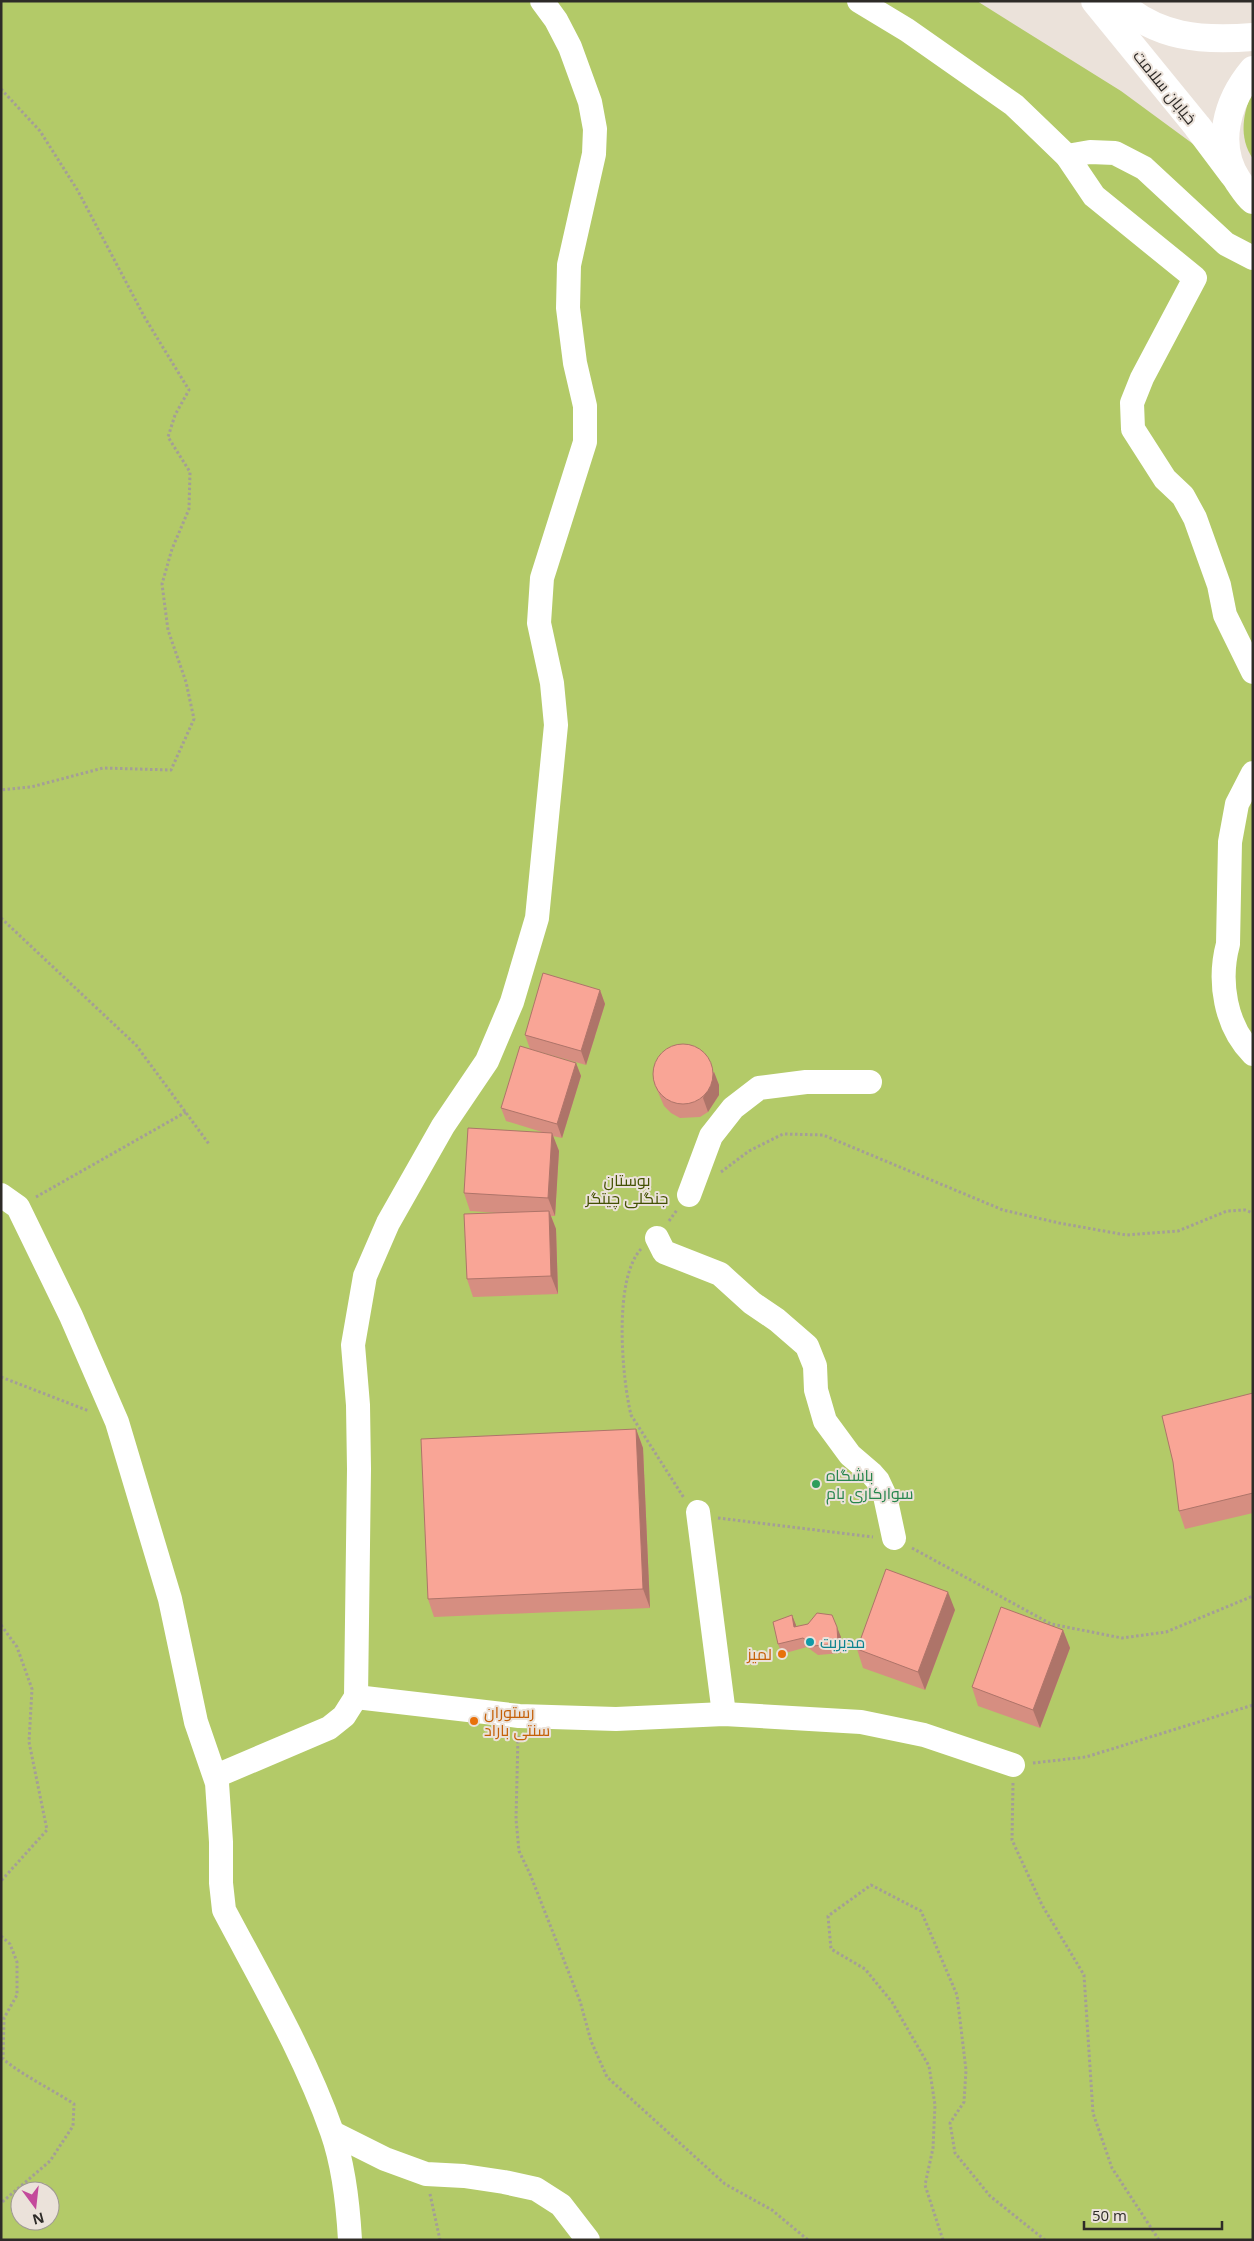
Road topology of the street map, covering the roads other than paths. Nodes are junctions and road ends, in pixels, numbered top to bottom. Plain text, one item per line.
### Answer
1 (859, 1) edge
2 (1095, 1) edge
3 (1117, 1) edge
4 (545, 3) edge
5 (1253, 37) edge
6 (1253, 70) edge
7 (1067, 156) junction
8 (1234, 174) junction
9 (1253, 200) edge
10 (1253, 258) edge
11 (1253, 672) edge
12 (1253, 773) edge
13 (1253, 1054) edge
14 (870, 1082) dead end
15 (689, 1194) road end
16 (10, 1201) edge
17 (657, 1238) road end
18 (698, 1512) road end
19 (894, 1538) road end
20 (356, 1696) junction
21 (724, 1714) junction
22 (1013, 1765) road end
23 (216, 1776) junction
24 (333, 2133) junction
25 (350, 2240) edge
26 (588, 2240) edge

1 - 7 street
2 - 8 main road, خیابان سلامت
3 - 5 main road, خیابان سلامت
4 - 20 street
6 - 8 main road
7 - 10 street
7 - 11 street
8 - 9 main road, خیابان سلامت
12 - 13 street
14 - 15 street
16 - 23 street
17 - 19 street
18 - 21 street
20 - 21 street
20 - 23 street
21 - 22 street
23 - 24 street
24 - 25 street
24 - 26 street

